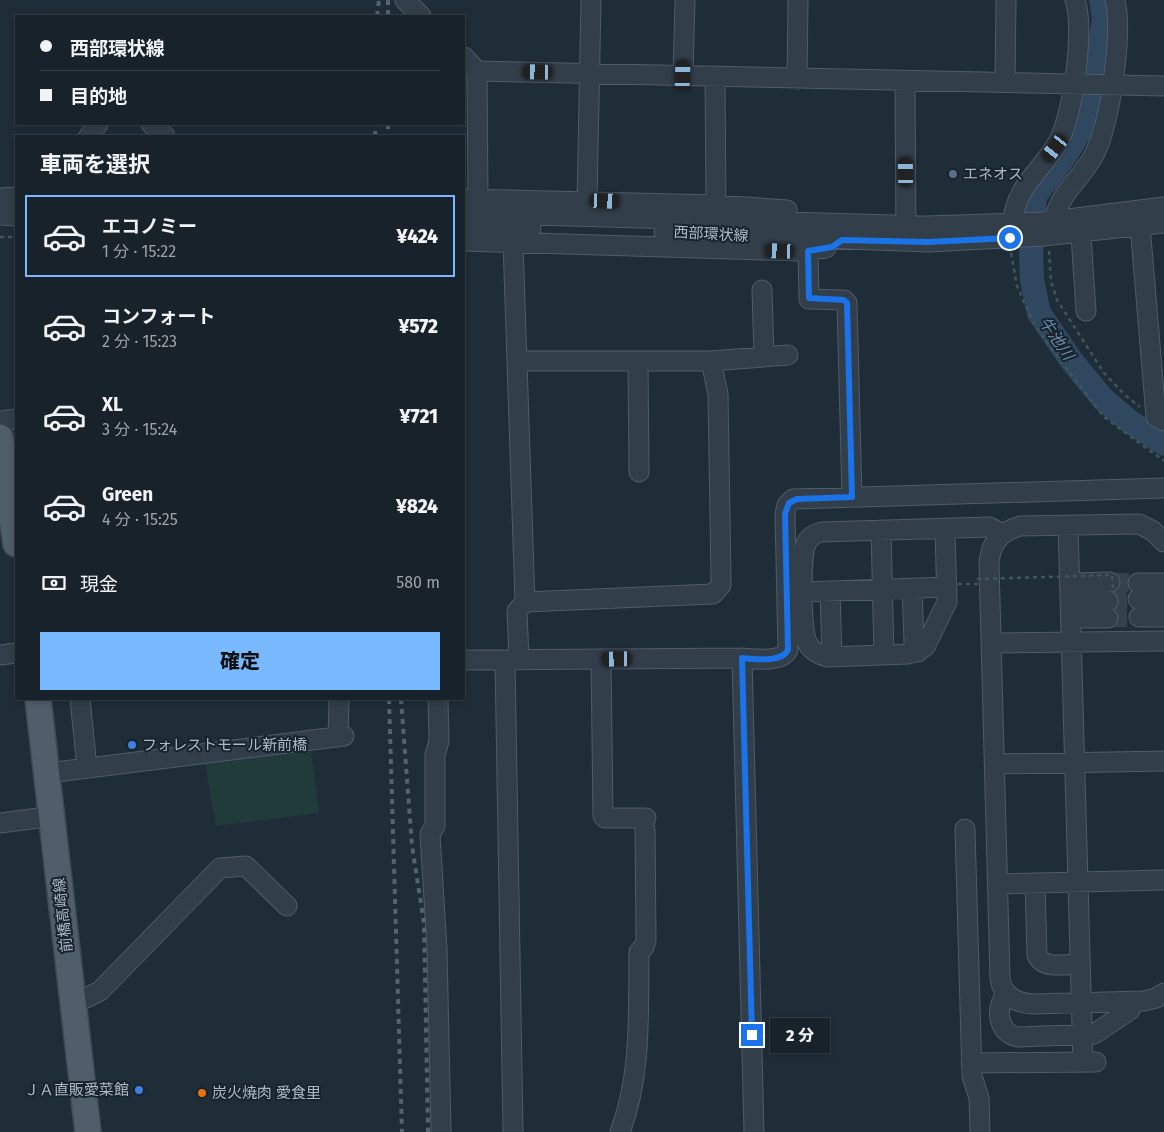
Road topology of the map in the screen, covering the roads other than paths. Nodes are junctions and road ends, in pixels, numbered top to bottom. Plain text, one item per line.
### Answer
1 (405, 0) edge
2 (591, 0) edge
3 (685, 0) edge
4 (798, 0) edge
5 (1006, 0) edge
6 (1075, 0) edge
7 (1115, 0) edge
8 (420, 15) edge
9 (465, 59) edge
10 (477, 71) junction
11 (590, 73) junction
12 (683, 75) junction
13 (716, 76) junction
14 (797, 78) junction
15 (905, 81) junction
16 (1005, 82) junction
17 (1075, 84) junction
18 (1110, 85) junction
19 (1164, 86) edge
20 (152, 125) edge
21 (164, 135) edge
22 (15, 197) edge
23 (0, 198) edge
24 (471, 199) edge
25 (587, 201) junction
26 (716, 205) junction
27 (1164, 207) edge
28 (465, 212) edge
29 (0, 215) edge
30 (15, 216) edge
31 (1140, 217) junction
32 (807, 222) junction
33 (1164, 223) edge
34 (619, 224) junction
35 (1080, 225) junction
36 (465, 226) edge
37 (1048, 228) junction
38 (1012, 231) junction
39 (906, 234) junction
40 (842, 240) junction
41 (465, 241) edge
42 (514, 242) junction
43 (808, 251) junction
44 (762, 290) dead end
45 (1086, 311) dead end
46 (788, 355) dead end
47 (764, 356) junction
48 (518, 361) junction
49 (710, 361) junction
50 (638, 362) junction
51 (1160, 419) edge
52 (15, 420) edge
53 (0, 436) edge
54 (640, 472) dead end
55 (1164, 488) edge
56 (852, 497) junction
57 (1068, 525) junction
58 (15, 528) edge
59 (945, 528) junction
60 (881, 530) junction
61 (1000, 536) junction
62 (1164, 542) edge
63 (1164, 583) edge
64 (953, 586) junction
65 (912, 588) junction
66 (882, 589) junction
67 (830, 591) junction
68 (803, 592) junction
69 (1164, 599) edge
70 (1138, 600) junction
71 (1071, 601) junction
72 (525, 602) junction
73 (1164, 617) edge
74 (1164, 641) edge
75 (1072, 642) junction
76 (992, 643) junction
77 (918, 652) junction
78 (15, 653) edge
79 (0, 655) edge
80 (884, 655) junction
81 (832, 656) junction
82 (742, 658) junction
83 (601, 659) junction
84 (465, 660) edge
85 (512, 660) junction
86 (38, 700) edge
87 (80, 700) edge
88 (340, 700) edge
89 (438, 700) edge
90 (1164, 761) edge
91 (1075, 762) junction
92 (995, 764) junction
93 (87, 768) junction
94 (48, 773) junction
95 (53, 816) junction
96 (0, 823) edge
97 (964, 829) dead end
98 (1164, 880) edge
99 (1078, 882) junction
100 (1035, 883) junction
101 (998, 884) junction
102 (287, 906) dead end
103 (1080, 964) junction
104 (1164, 993) edge
105 (1007, 994) junction
106 (73, 999) junction
107 (1133, 1001) junction
108 (1082, 1002) junction
109 (1082, 1035) junction
110 (971, 1063) junction
111 (88, 1132) edge
112 (441, 1132) edge
113 (513, 1132) edge
114 (620, 1132) edge
115 (754, 1132) edge
116 (980, 1132) edge

1 - 8 street
2 - 11 street
3 - 12 street
4 - 14 street
5 - 16 street
6 - 17 street
7 - 18 street
9 - 10 street
10 - 11 street
10 - 24 street
11 - 12 street
11 - 25 street
12 - 13 street
13 - 14 street
13 - 26 street
14 - 15 street
15 - 16 street
15 - 39 street
16 - 17 street
17 - 18 street
17 - 38 street
18 - 19 street
18 - 37 street
20 - 21 street
22 - 23 street
24 - 25 street
25 - 26 street
26 - 32 street
27 - 31 street
28 - 34 street
29 - 30 street
31 - 33 street
31 - 35 street
31 - 51 street
32 - 34 street, 西部環状線
32 - 39 street, 西部環状線
34 - 36 street
34 - 40 street, 西部環状線
35 - 37 street
35 - 45 street
37 - 38 street, 西部環状線
38 - 39 street, 西部環状線
39 - 40 street, 西部環状線
40 - 43 street
41 - 42 street
42 - 43 street
42 - 48 street
43 - 56 street
44 - 47 street
46 - 47 street
47 - 49 street
48 - 50 street
48 - 72 street
49 - 50 street
49 - 72 street
50 - 54 street
52 - 53 street
53 - 58 main road
55 - 56 street
56 - 82 street
57 - 61 street
57 - 62 street
57 - 71 street
59 - 60 street
59 - 61 street
59 - 64 street
60 - 66 street
60 - 68 street
61 - 76 street
63 - 70 street
64 - 65 street
64 - 77 street
65 - 66 street
65 - 77 street
66 - 67 street
66 - 80 street
67 - 68 street
67 - 81 street
68 - 81 street
69 - 70 street
70 - 73 street
71 - 71 street
71 - 75 street
72 - 85 street
74 - 75 street
75 - 76 street
75 - 91 street
76 - 92 street
77 - 80 street
78 - 79 street
80 - 81 street
82 - 83 street
82 - 115 street
83 - 85 street
83 - 114 street
84 - 85 street
85 - 113 street
86 - 94 main road, 前橋高崎線
87 - 93 street
88 - 93 street
89 - 112 street
90 - 91 street
91 - 92 street
91 - 99 street
92 - 101 street
93 - 94 street
94 - 95 main road, 前橋高崎線
95 - 96 street
95 - 106 main road, 前橋高崎線
97 - 110 street
98 - 99 street
99 - 100 street
99 - 103 street
100 - 101 street
100 - 103 street
101 - 105 street
102 - 106 street
103 - 108 street
104 - 107 street
105 - 108 street
105 - 109 street
106 - 111 main road, 前橋高崎線
107 - 108 street
107 - 109 street
108 - 109 street
109 - 110 street
110 - 116 street

